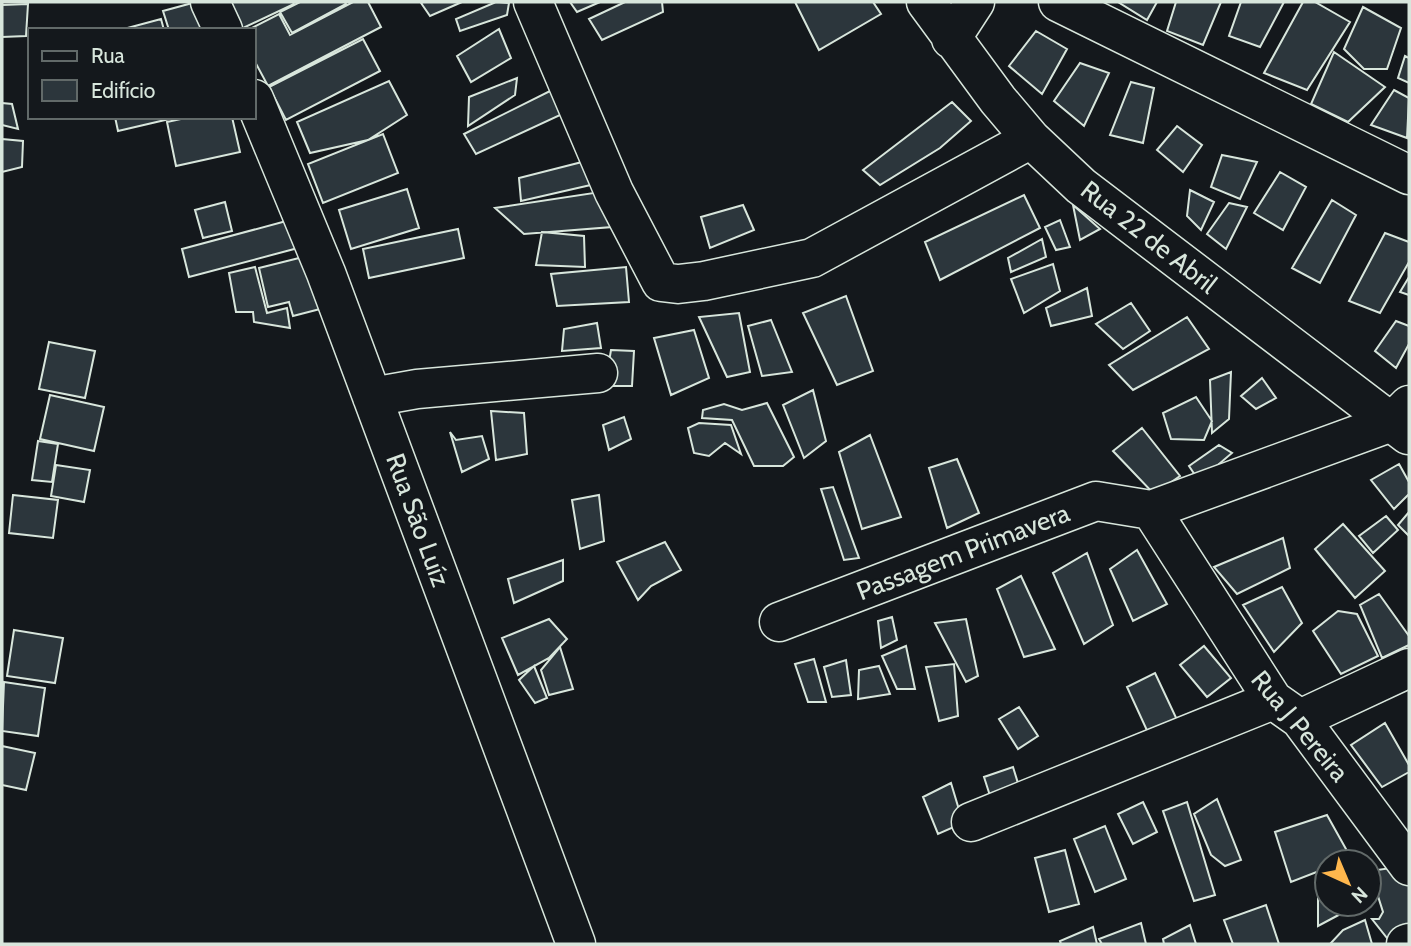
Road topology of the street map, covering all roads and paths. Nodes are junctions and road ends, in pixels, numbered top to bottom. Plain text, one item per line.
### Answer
1 (210, 2) edge
2 (533, 2) edge
3 (926, 2) edge
4 (975, 2) edge
5 (1058, 2) edge
6 (222, 28) edge
7 (951, 39) junction
8 (256, 104) edge
9 (1031, 139) junction
10 (1409, 175) edge
11 (598, 373) dead end
12 (372, 397) junction
13 (1404, 421) edge
14 (1151, 510) junction
15 (779, 622) dead end
16 (1409, 668) edge
17 (1286, 710) junction
18 (971, 822) dead end
19 (1409, 866) edge
20 (576, 944) edge

1 - 6 street
2 - 9 street
3 - 7 street, Rua 22 de Abril
4 - 7 street
5 - 10 street
7 - 9 street, Rua 22 de Abril
8 - 12 street, Rua São Luíz
9 - 13 street, Rua 22 de Abril
11 - 12 street
12 - 20 street, Rua São Luíz
13 - 14 street
14 - 15 street, Passagem Primavera
14 - 17 street, Rua J Pereira
16 - 17 street
17 - 18 street
17 - 19 street, Rua J Pereira

